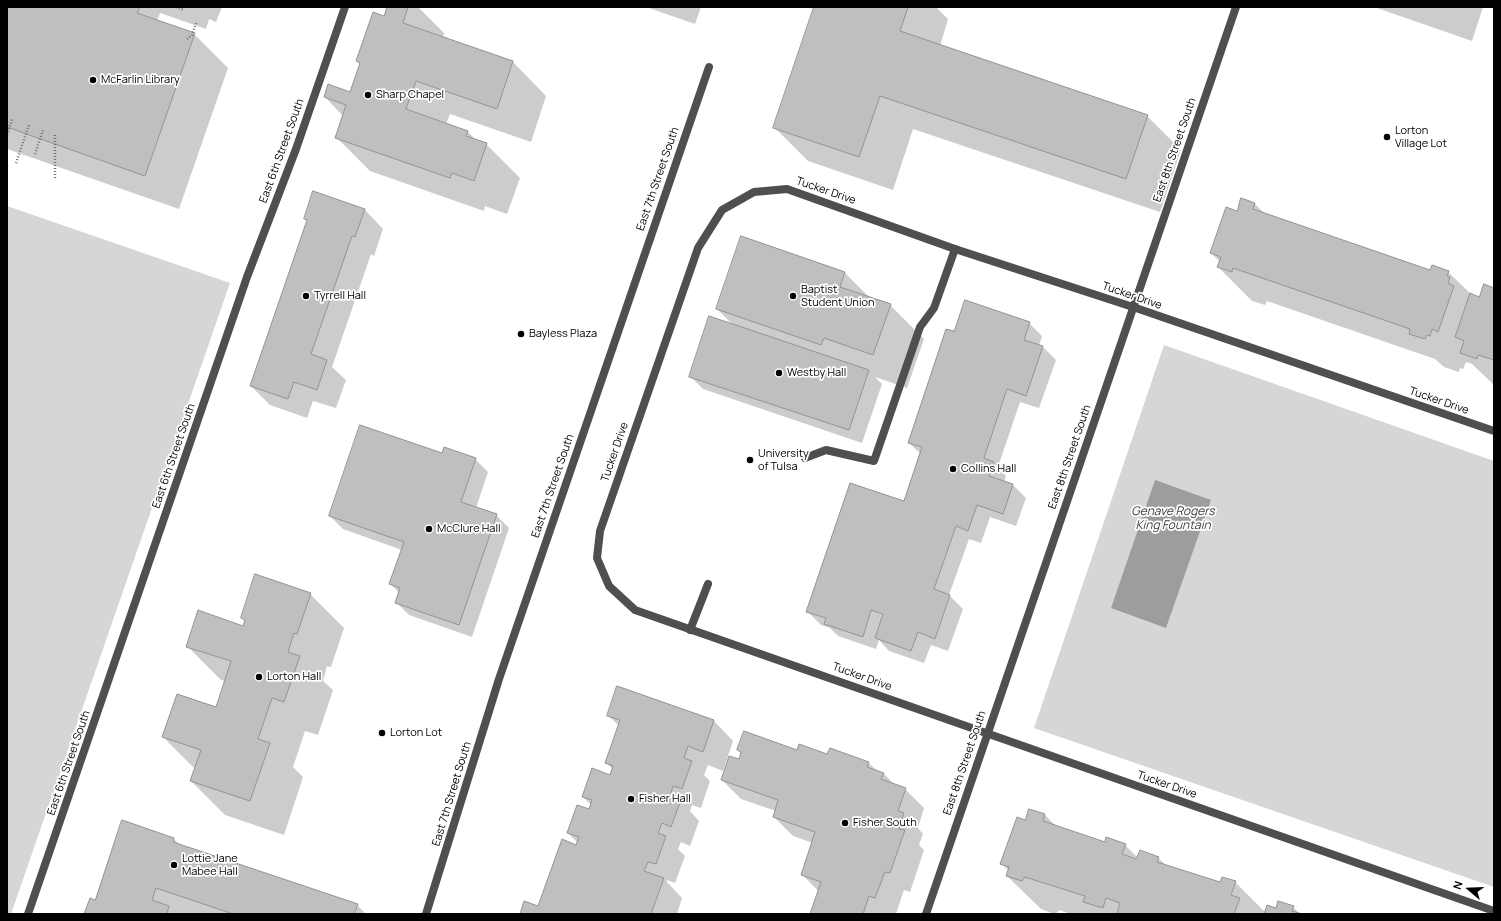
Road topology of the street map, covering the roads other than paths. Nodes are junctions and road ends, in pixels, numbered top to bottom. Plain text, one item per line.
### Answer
1 (345, 7) edge
2 (1236, 7) edge
3 (709, 67) dead end
4 (955, 249) junction
5 (1133, 307) junction
6 (1494, 432) edge
7 (805, 458) dead end
8 (708, 584) dead end
9 (690, 630) junction
10 (987, 733) junction
11 (1494, 911) edge
12 (28, 914) edge
13 (426, 914) edge
14 (926, 914) edge

1 - 12 street, East 6th Street South
2 - 5 street, East 8th Street South
3 - 13 street, East 7th Street South
4 - 5 street, Tucker Drive
4 - 7 street
4 - 9 street, Tucker Drive
5 - 6 street, Tucker Drive
5 - 10 street, East 8th Street South
8 - 9 street
9 - 10 street, Tucker Drive
10 - 11 street, Tucker Drive
10 - 14 street, East 8th Street South

